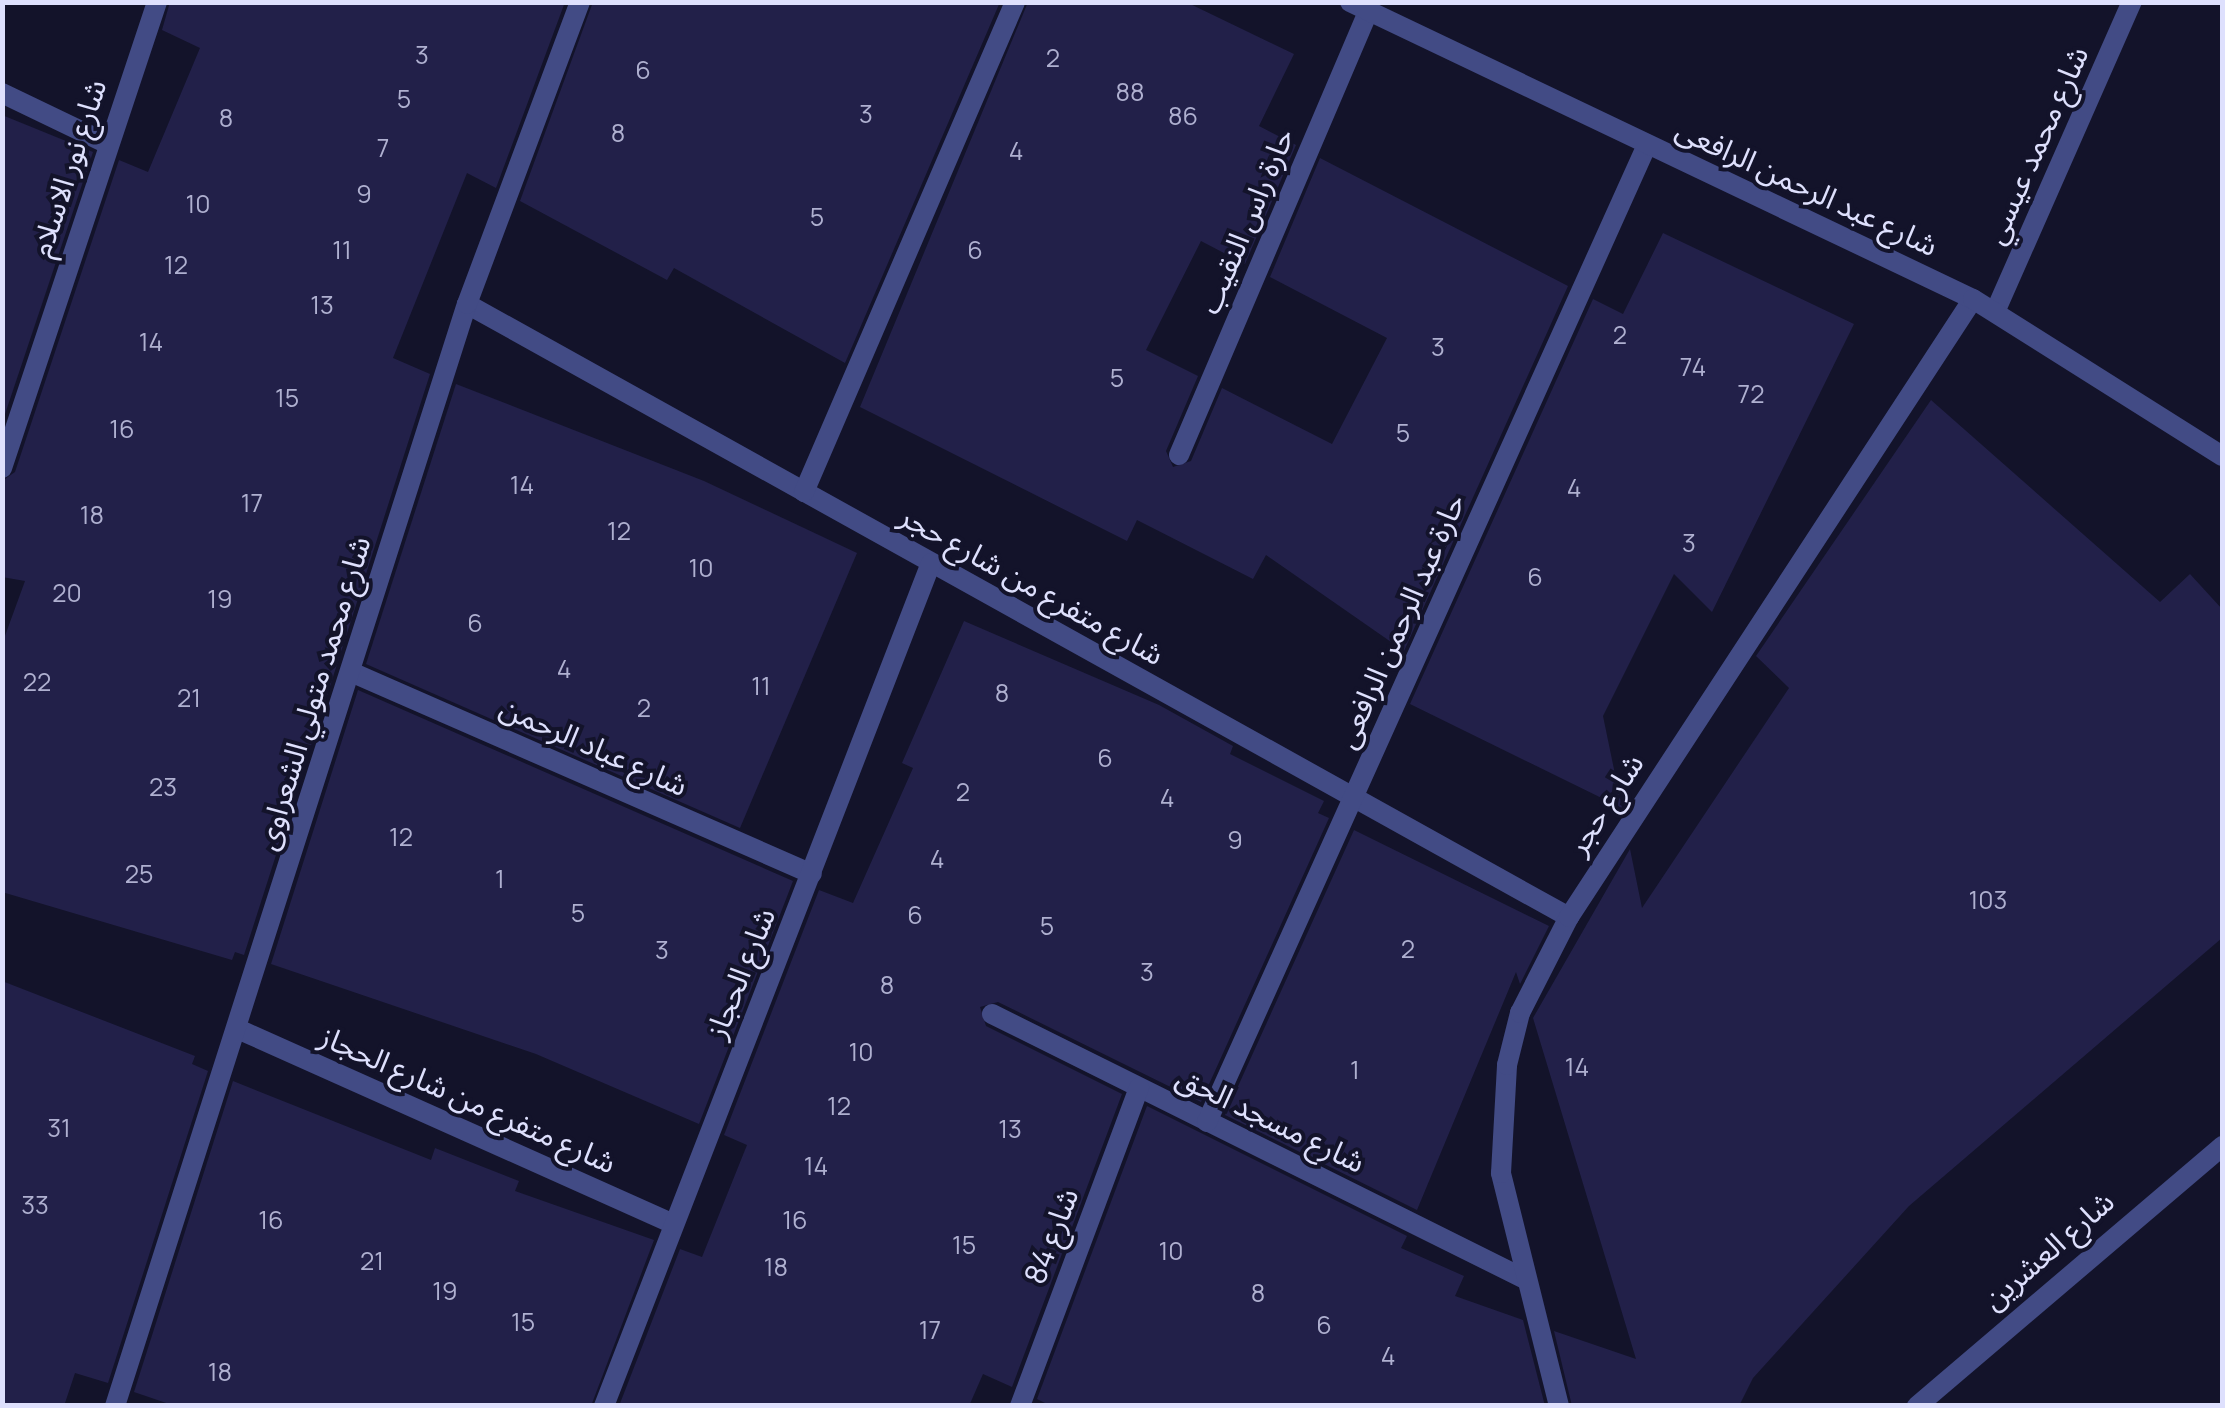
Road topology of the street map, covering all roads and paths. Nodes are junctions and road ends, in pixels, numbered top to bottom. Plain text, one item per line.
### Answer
1 (157, 2) edge
2 (580, 2) edge
3 (1015, 2) edge
4 (2132, 2) edge
5 (1359, 7) edge
6 (2, 94) edge
7 (106, 144) junction
8 (1647, 144) junction
9 (1974, 299) junction
10 (468, 304) junction
11 (1995, 312) junction
12 (1179, 454) dead end
13 (2222, 456) edge
14 (2, 468) edge
15 (804, 492) junction
16 (931, 562) junction
17 (351, 672) junction
18 (1354, 797) junction
19 (812, 874) junction
20 (1569, 917) junction
21 (992, 1014) dead end
22 (240, 1030) junction
23 (1139, 1087) junction
24 (1208, 1122) junction
25 (2222, 1146) edge
26 (673, 1224) junction
27 (1523, 1278) junction
28 (114, 1406) edge
29 (604, 1406) edge
30 (1020, 1406) edge
31 (1559, 1406) edge
32 (1917, 1406) edge

1 - 7 street, شارع نور الاسلام
2 - 10 street, شارع محمد متولي الشعراوى
3 - 15 street
4 - 11 street, شارع محمد عيسي
5 - 8 street, شارع عبد الرحمن الرافعى
5 - 12 street, حارة راس النقيب
6 - 7 street
7 - 14 street, شارع نور الاسلام
8 - 9 street, شارع عبد الرحمن الرافعى
8 - 18 street, حارة عبد الرحمن الرافعى
9 - 11 street, شارع عبد الرحمن الرافعى
9 - 20 street, شارع حجر
10 - 15 street, شارع متفرع من شارع حجر
10 - 17 street, شارع محمد متولي الشعراوى
11 - 13 street, شارع عبد الرحمن الرافعى
15 - 16 street, شارع متفرع من شارع حجر
16 - 18 street, شارع متفرع من شارع حجر
16 - 19 street, شارع الحجاز
17 - 19 street, شارع عباد الرحمن
17 - 22 street, شارع محمد متولي الشعراوى
18 - 20 street, شارع متفرع من شارع حجر
18 - 24 street, حارة عبد الرحمن الرافعى
19 - 26 street, شارع الحجاز
20 - 27 street, شارع حجر
21 - 23 street, شارع مسجد الحق
22 - 26 street, شارع متفرع من شارع الحجاز
22 - 28 street, شارع محمد متولي الشعراوى
23 - 24 street, شارع مسجد الحق
23 - 30 street, شارع 84
24 - 27 street, شارع مسجد الحق
25 - 32 street, شارع العشرين
26 - 29 street, شارع الحجاز
27 - 31 street, شارع حجر

